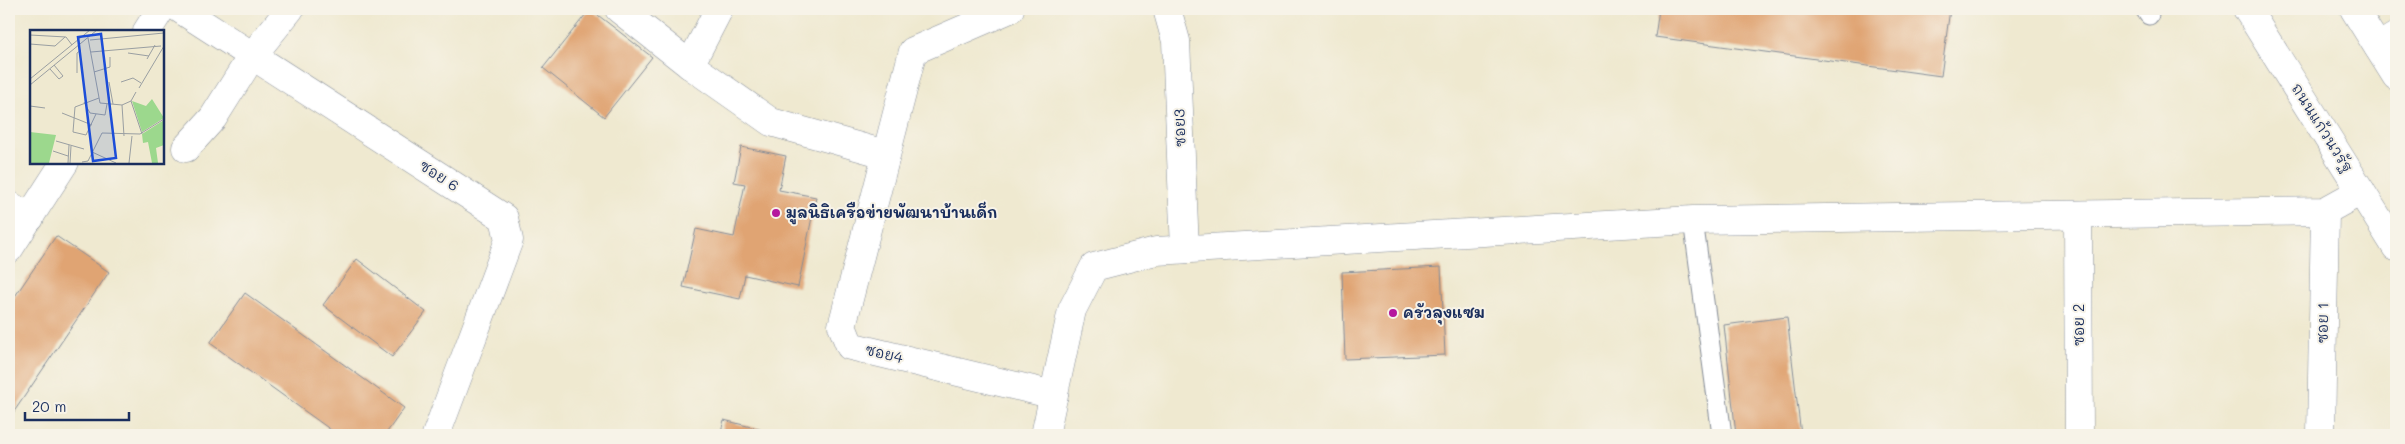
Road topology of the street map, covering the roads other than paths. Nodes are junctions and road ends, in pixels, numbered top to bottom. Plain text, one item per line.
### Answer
1 (161, 9) edge
2 (180, 9) edge
3 (290, 9) edge
4 (619, 9) edge
5 (719, 9) edge
6 (1010, 9) edge
7 (1167, 9) edge
8 (2247, 9) edge
9 (2354, 9) edge
10 (148, 30) edge
11 (2387, 42) edge
12 (252, 56) junction
13 (690, 65) junction
14 (2396, 76) edge
15 (186, 148) dead end
16 (885, 154) junction
17 (63, 164) edge
18 (2361, 191) junction
19 (2325, 211) junction
20 (19, 212) edge
21 (2078, 215) junction
22 (1693, 220) junction
23 (2396, 248) edge
24 (9, 249) edge
25 (1185, 249) junction
26 (1054, 395) junction
27 (436, 435) edge
28 (1045, 435) edge
29 (1722, 435) edge
30 (2079, 435) edge
31 (2321, 435) edge

1 - 10 street
2 - 12 street, ซอย 6
3 - 12 street
4 - 13 street
5 - 13 street
6 - 16 street
7 - 25 street, ซอย3
8 - 18 street, ถนนแก้วนวรัฐ
9 - 11 street
11 - 14 street
12 - 15 street
12 - 27 street, ซอย 6
13 - 16 street
16 - 26 street, ซอย4
17 - 20 street
18 - 19 street
18 - 23 street, ถนนแก้วนวรัฐ
19 - 21 street
19 - 31 street, ซอย 1
20 - 24 street
21 - 22 street
21 - 30 street, ซอย 2
22 - 25 street
22 - 29 lane
25 - 26 street
26 - 28 street

